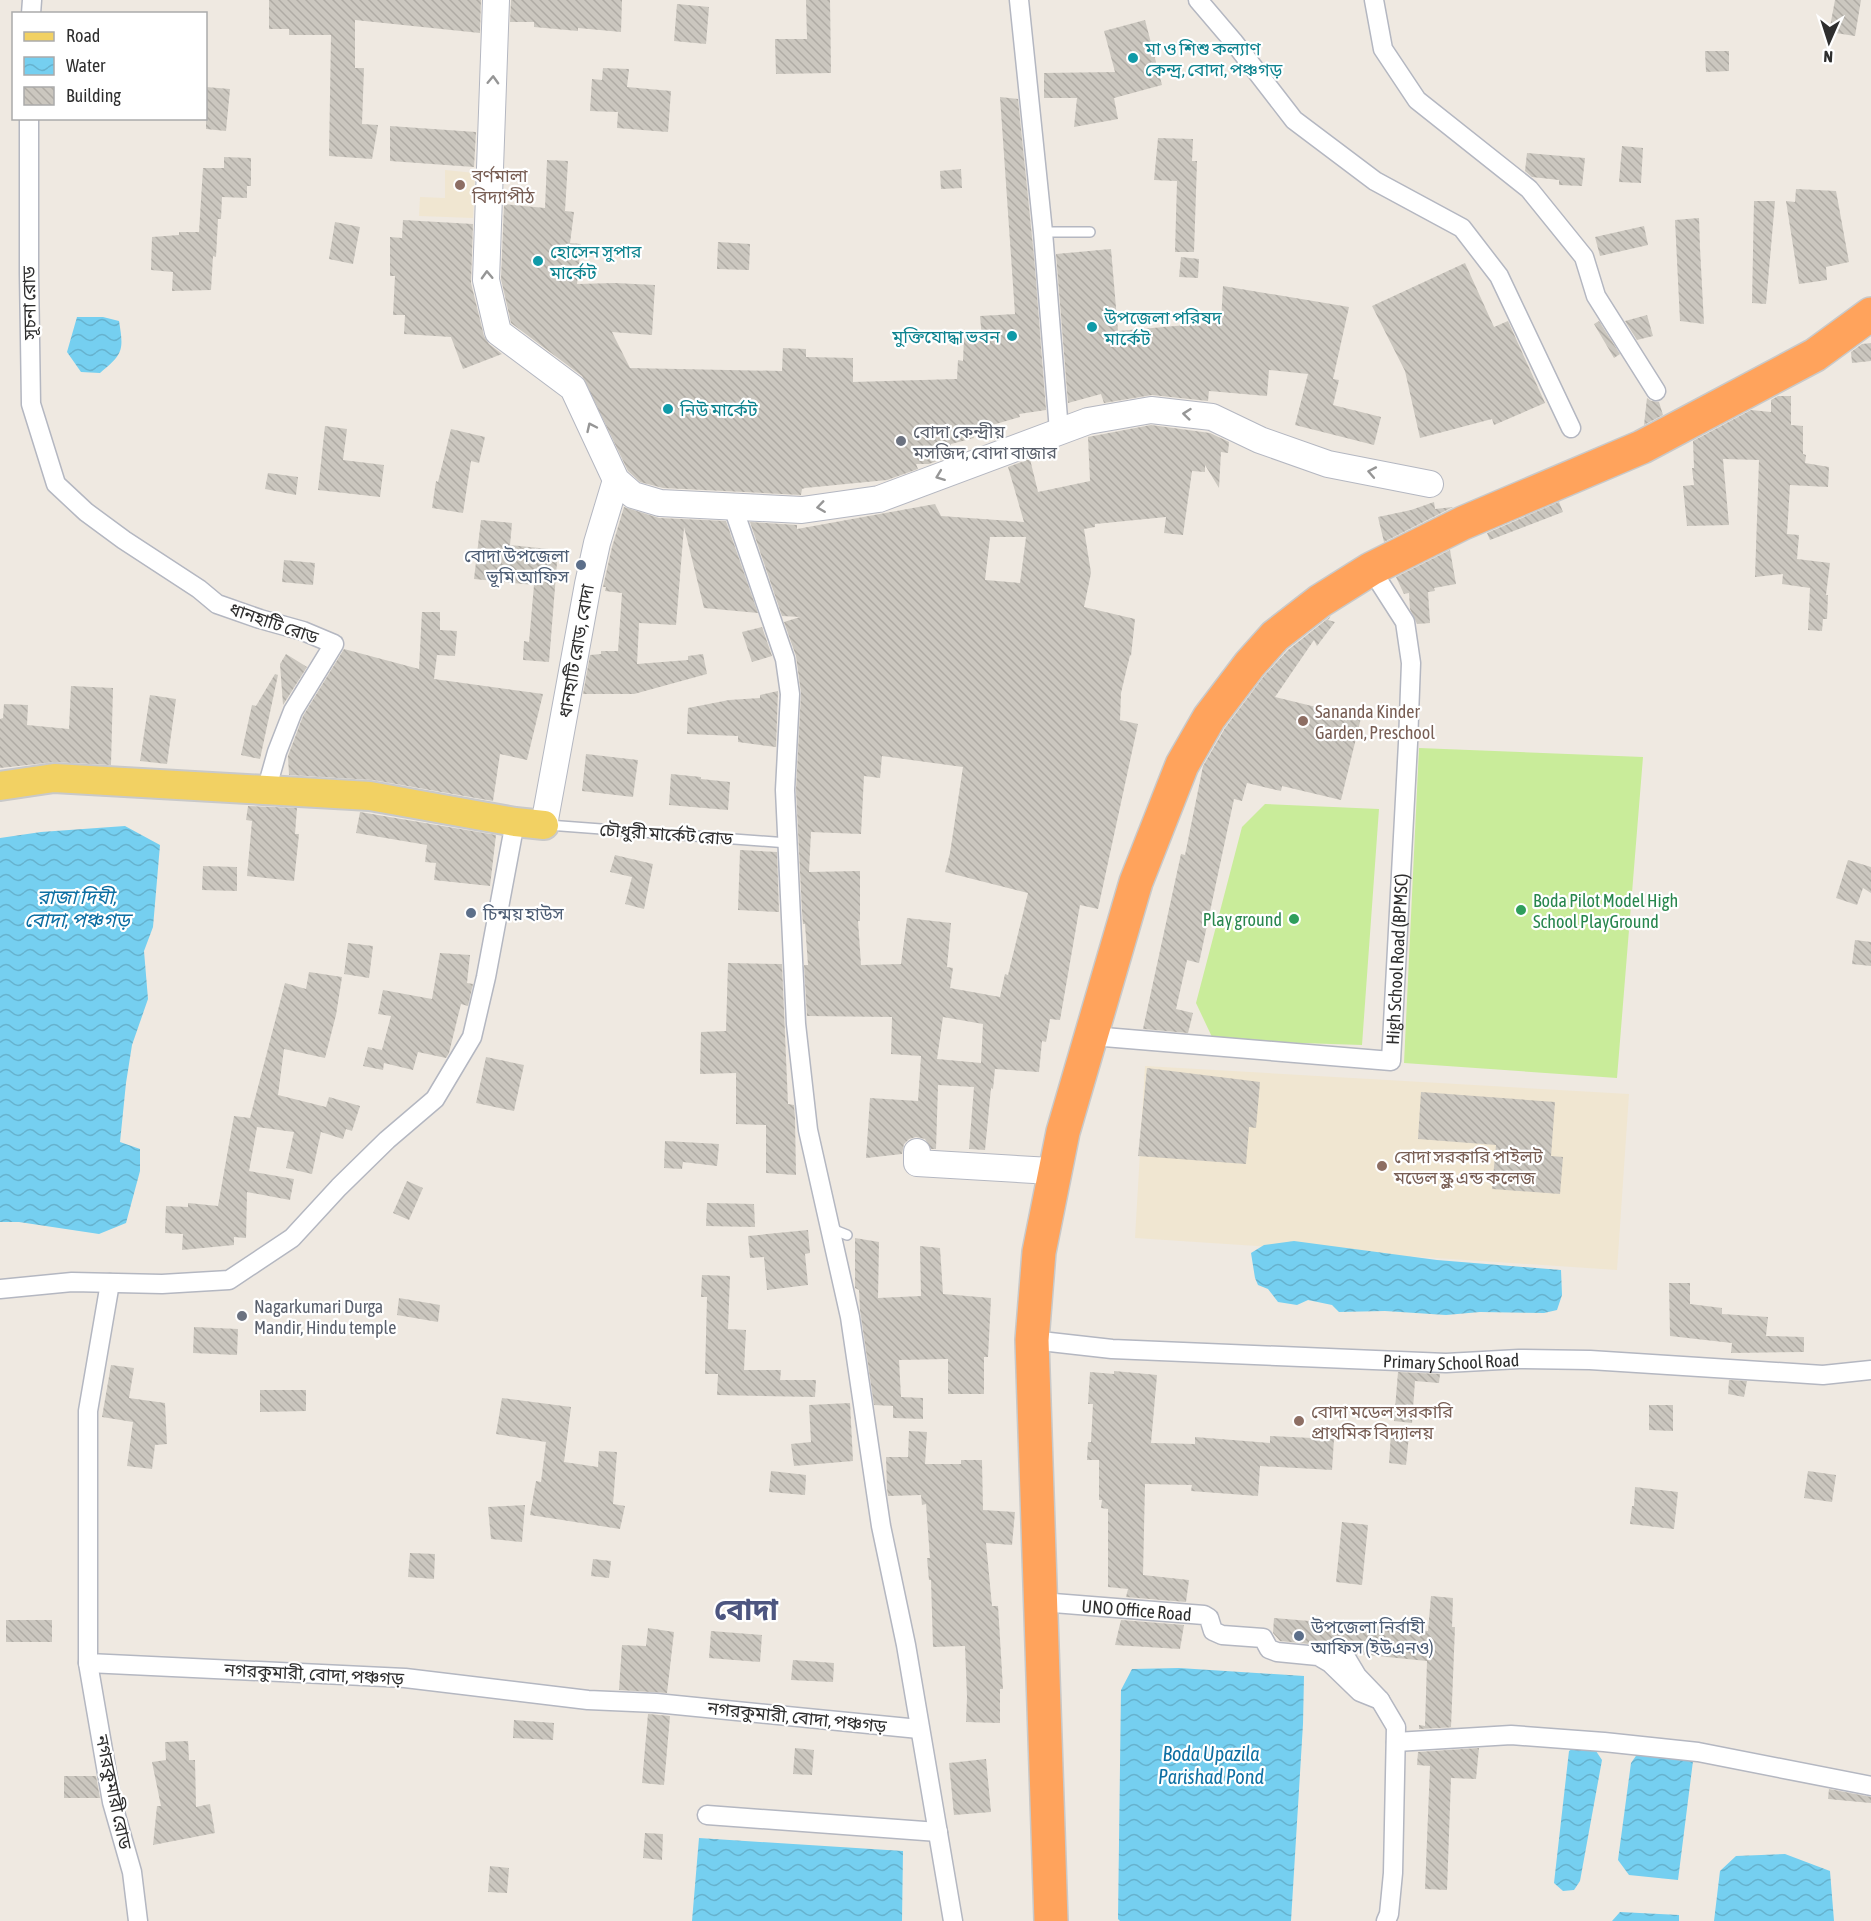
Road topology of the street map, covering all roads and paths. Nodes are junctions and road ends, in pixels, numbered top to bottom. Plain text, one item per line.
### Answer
1 (496, 0) edge
2 (1019, 0) edge
3 (1198, 0) edge
4 (1374, 0) edge
5 (29, 120) edge
6 (1043, 232) junction
7 (1090, 232) dead end
8 (1871, 314) edge
9 (1656, 390) dead end
10 (1571, 428) dead end
11 (1059, 430) junction
12 (616, 480) junction
13 (56, 484) joint
14 (1430, 484) dead end
15 (733, 507) junction
16 (1371, 569) junction
17 (0, 786) edge
18 (266, 790) junction
19 (515, 822) junction
20 (544, 825) junction
21 (788, 843) junction
22 (1092, 1035) junction
23 (917, 1152) dead end
24 (1051, 1171) dead end
25 (829, 1221) junction
26 (847, 1235) dead end
27 (110, 1283) junction
28 (0, 1289) edge
29 (1032, 1340) junction
30 (1871, 1370) edge
31 (1041, 1602) junction
32 (1346, 1656) dead end
33 (88, 1663) junction
34 (1380, 1700) junction
35 (919, 1729) junction
36 (1396, 1742) junction
37 (1871, 1786) edge
38 (707, 1815) dead end
39 (938, 1832) junction
40 (138, 1921) edge
41 (953, 1921) edge
42 (1051, 1921) edge
43 (1386, 1921) edge

12 -> 1 street
2 - 6 street
3 - 10 street
4 - 9 street
5 - 13 street, সূচনা রোড
6 - 7 lane
6 - 11 street
8 - 16 highway
14 -> 11 street
11 -> 15 street
12 - 15 street
12 - 20 street, ধানহাটি রোড, বোদা
13 - 18 street, ধানহাটি রোড
15 - 21 street
16 - 22 highway
16 - 22 street, High School Road (BPMSC)
17 - 18 main road
18 - 19 main road
19 - 20 main road
19 - 27 street
20 - 21 lane, চৌধুরী মার্কেট রোড
21 - 25 street
22 - 29 highway
23 - 24 street
25 - 26 lane
25 - 35 street
27 - 28 street
27 - 33 street
29 - 30 street, Primary School Road
29 - 31 highway
31 - 34 street, UNO Office Road
31 - 42 highway
32 - 34 street
33 - 35 street, নগরকুমারী, বোদা, পঞ্চগড়
33 - 40 street, নগরকুমারী রোড
34 - 36 street
35 - 39 street
36 - 37 street
36 - 43 street
38 - 39 street
39 - 41 street

